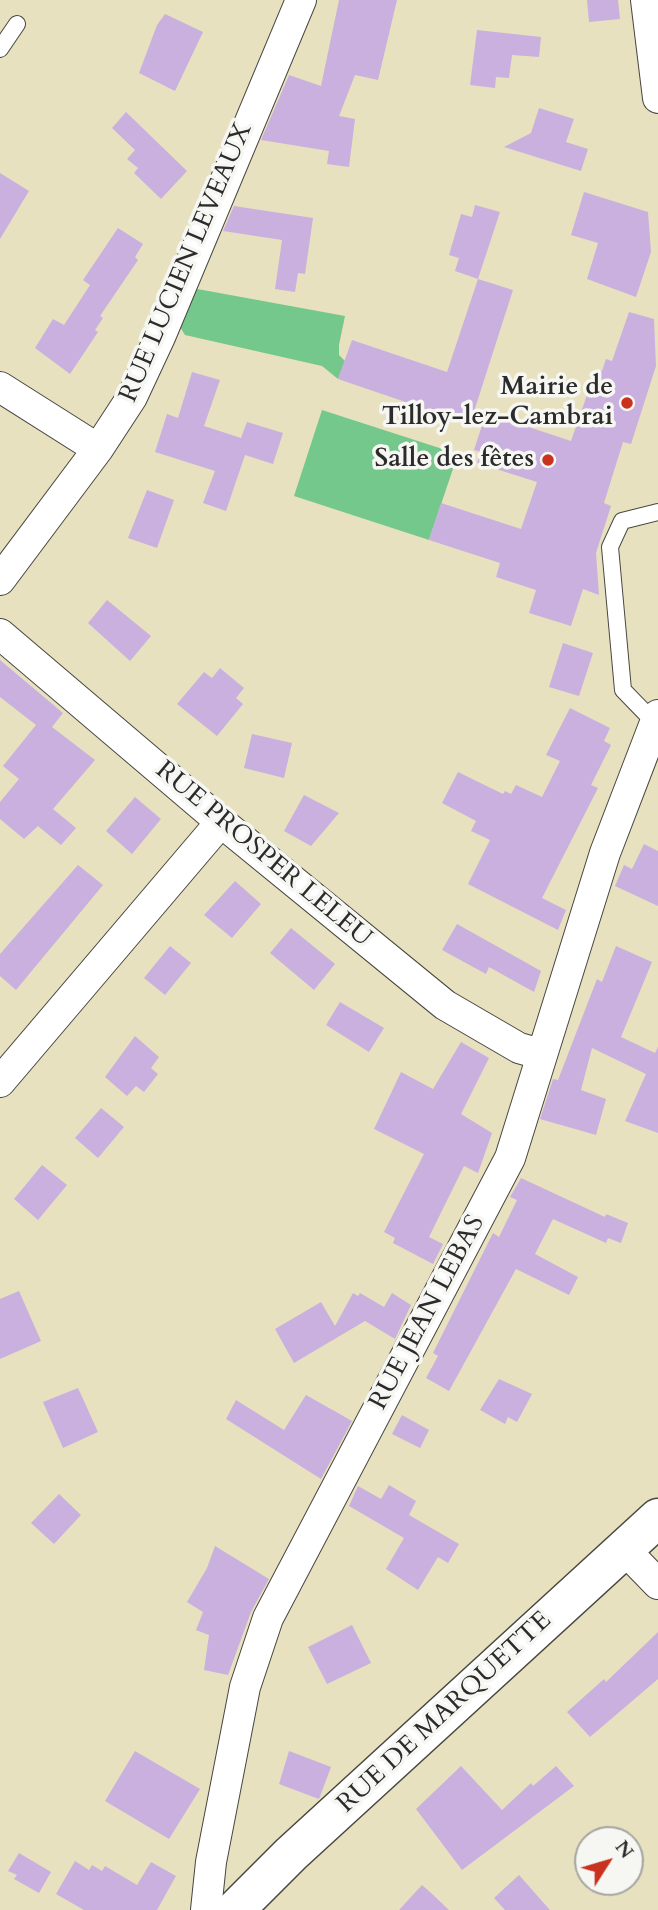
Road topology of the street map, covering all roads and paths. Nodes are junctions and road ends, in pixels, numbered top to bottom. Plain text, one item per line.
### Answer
1 (301, 0) edge
2 (646, 0) edge
3 (17, 24) dead end
4 (0, 49) edge
5 (658, 98) edge
6 (0, 387) edge
7 (98, 449) junction
8 (658, 512) edge
9 (0, 580) edge
10 (0, 634) edge
11 (657, 719) edge
12 (221, 822) junction
13 (540, 1054) junction
14 (0, 1082) edge
15 (658, 1518) edge
16 (624, 1549) junction
17 (658, 1584) edge
18 (206, 1910) edge
19 (235, 1910) edge

1 - 7 street, RUE LUCIEN LEVEAUX
2 - 5 street
3 - 4 lane
6 - 7 street
7 - 9 street, RUE LUCIEN LEVEAUX
8 - 11 lane
10 - 12 street, RUE PROSPER LELEU
11 - 13 street, RUE JEAN LEBAS
12 - 13 street, RUE PROSPER LELEU
12 - 14 street
13 - 18 street, RUE JEAN LEBAS
15 - 16 street, RUE DE MARQUETTE
16 - 17 street
16 - 19 street, RUE DE MARQUETTE

